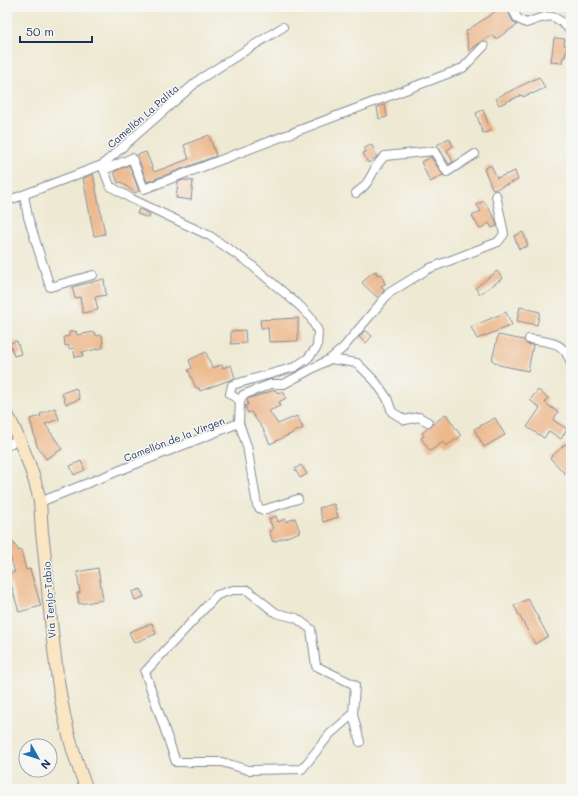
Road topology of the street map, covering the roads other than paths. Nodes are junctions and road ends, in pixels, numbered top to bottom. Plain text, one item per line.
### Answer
1 (511, 7) edge
2 (283, 27) dead end
3 (571, 31) edge
4 (484, 46) dead end
5 (474, 154) dead end
6 (103, 168) junction
7 (356, 193) dead end
8 (24, 195) junction
9 (496, 195) dead end
10 (7, 201) edge
11 (93, 276) dead end
12 (528, 339) dead end
13 (330, 359) junction
14 (571, 364) edge
15 (240, 401) junction
16 (7, 414) edge
17 (428, 422) dead end
18 (239, 423) junction
19 (19, 438) junction
20 (7, 446) edge
21 (298, 499) dead end
22 (40, 502) junction
23 (353, 714) junction
24 (360, 742) dead end
25 (87, 789) edge

1 - 3 street
2 - 6 street, Camellón La Palita
4 - 6 street
5 - 7 street
6 - 8 street, Camellón La Palita
6 - 15 street
8 - 10 street, Camellón La Palita
8 - 11 street
9 - 13 street
12 - 14 street
13 - 15 street
13 - 17 street
15 - 18 street, Camellón de la Virgen
16 - 19 main road, Vía Tenjo-Tabio
18 - 21 street
18 - 22 street, Camellón de la Virgen
19 - 20 street
19 - 22 main road, Vía Tenjo-Tabio
22 - 25 main road, Vía Tenjo-Tabio
23 - 23 street
23 - 24 street

